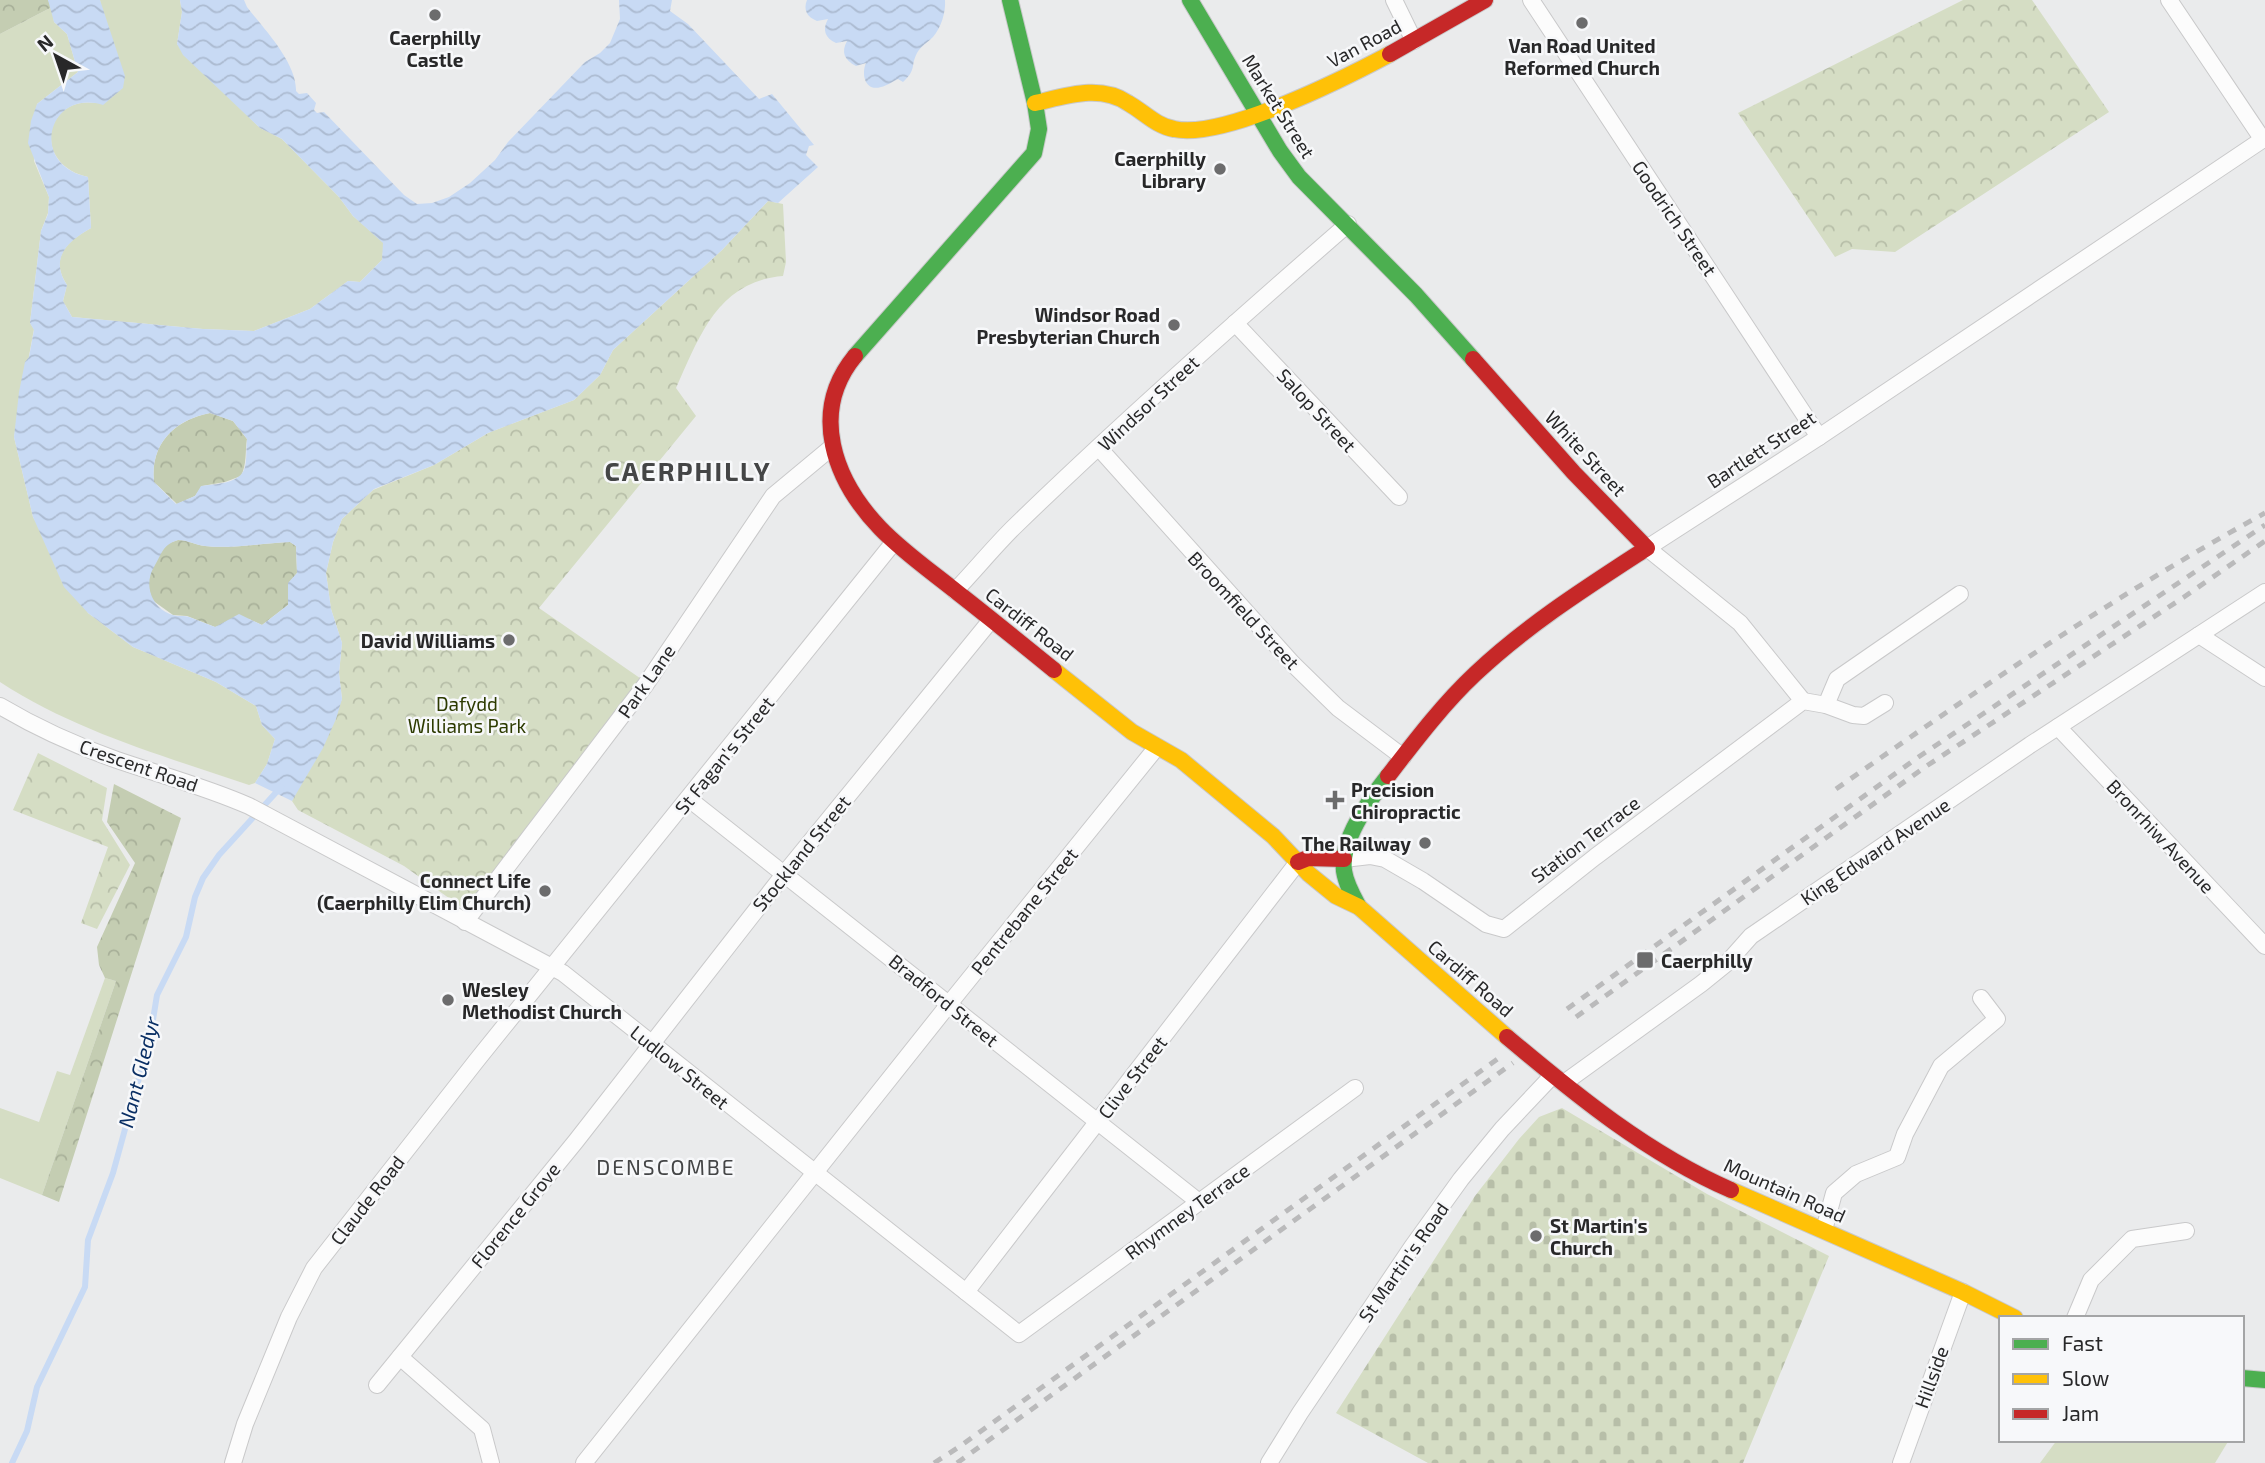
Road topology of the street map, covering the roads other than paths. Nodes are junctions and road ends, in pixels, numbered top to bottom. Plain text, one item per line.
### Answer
1 (1010, 0) edge
2 (1190, 0) edge
3 (1394, 0) edge
4 (1485, 0) edge
5 (1531, 0) edge
6 (2169, 0) edge
7 (1414, 41) junction
8 (1035, 103) junction
9 (1259, 114) junction
10 (2264, 139) edge
11 (1348, 224) junction
12 (1234, 323) junction
13 (1819, 437) junction
14 (832, 447) junction
15 (1099, 448) junction
16 (1399, 497) dead end
17 (894, 542) junction
18 (1647, 548) junction
19 (955, 590) junction
20 (2265, 592) edge
21 (1960, 594) dead end
22 (991, 620) junction
23 (2199, 635) junction
24 (2265, 678) edge
25 (1803, 701) junction
26 (1885, 703) dead end
27 (1826, 705) junction
28 (0, 706) edge
29 (2058, 727) junction
30 (1157, 747) junction
31 (1403, 757) junction
32 (689, 799) junction
33 (274, 819) joint
34 (1344, 859) junction
35 (1298, 862) junction
36 (785, 873) junction
37 (1359, 907) junction
38 (465, 922) junction
39 (2265, 946) edge
40 (552, 967) junction
41 (1981, 998) dead end
42 (949, 1004) junction
43 (650, 1044) junction
44 (1559, 1079) junction
45 (1355, 1087) dead end
46 (1097, 1122) junction
47 (814, 1174) junction
48 (1199, 1202) junction
49 (1824, 1230) junction
50 (2186, 1231) dead end
51 (967, 1292) junction
52 (1963, 1292) junction
53 (2011, 1316) edge
54 (2076, 1316) edge
55 (1019, 1334) joint
56 (400, 1357) junction
57 (2244, 1378) edge
58 (2265, 1380) edge
59 (377, 1385) dead end
60 (233, 1463) edge
61 (491, 1463) edge
62 (584, 1463) edge
63 (1269, 1463) edge
64 (1900, 1463) edge

1 - 8 main road, Cardiff Road
2 - 9 main road, Market Street
3 - 7 street
4 - 7 main road, Van Road
5 - 13 street, Goodrich Street
6 - 10 street
7 - 9 main road, Van Road
8 - 9 main road, Van Road
8 - 14 main road, Cardiff Road
9 - 11 main road, Market Street
10 - 13 street, Bartlett Street
11 - 12 street, Windsor Street
11 - 18 main road, White Street
12 - 15 street, Windsor Street
12 - 16 street, Salop Street
13 - 18 street, Bartlett Street
14 - 17 main road, Cardiff Road
14 - 38 street, Park Lane
15 - 19 street, Windsor Street
15 - 31 street, Broomfield Street
17 - 19 main road, Cardiff Road
17 - 32 street, St Fagan's Street
18 - 25 street, White Street
18 - 31 main road, Bartlett Street
19 - 22 main road, Cardiff Road
20 - 23 street, King Edward Avenue
21 - 27 street
22 - 30 main road, Cardiff Road
22 - 36 street, Stockland Street
23 - 24 street
23 - 29 street, King Edward Avenue
25 - 27 street
25 - 34 street, Station Terrace
26 - 27 street
28 - 33 street, Crescent Road
29 - 39 street, Bronrhiw Avenue
29 - 44 street, King Edward Avenue
30 - 35 main road, Cardiff Road
30 - 42 street, Pentrebane Street
31 - 34 main road, Bartlett Street
32 - 36 street, Bradford Street
32 - 40 street, St Fagan's Street
33 - 38 street, Ludlow Street
34 - 35 main road, Station Terrace
34 - 37 main road
35 - 37 main road, Cardiff Road
35 - 46 street, Clive Street
36 - 42 street, Bradford Street
36 - 43 street, Stockland Street
37 - 44 main road, Cardiff Road
38 - 40 street, Ludlow Street
40 - 43 street, Ludlow Street
40 - 60 street, Claude Road
41 - 49 street
42 - 46 street, Bradford Street
42 - 47 street, Pentrebane Street
43 - 47 street, Ludlow Street
43 - 56 street, Florence Grove
44 - 49 main road, Mountain Road
44 - 63 street, St Martin's Road
45 - 48 street, Rhymney Terrace
46 - 48 street, Bradford Street
46 - 51 street, Clive Street
47 - 51 street, Ludlow Street
47 - 62 street
48 - 55 street, Rhymney Terrace
49 - 52 main road, Mountain Road
50 - 54 street
51 - 55 street, Ludlow Street
52 - 53 main road, Mountain Road
52 - 64 street, Hillside
56 - 59 street, Florence Grove
56 - 61 street
57 - 58 main road

